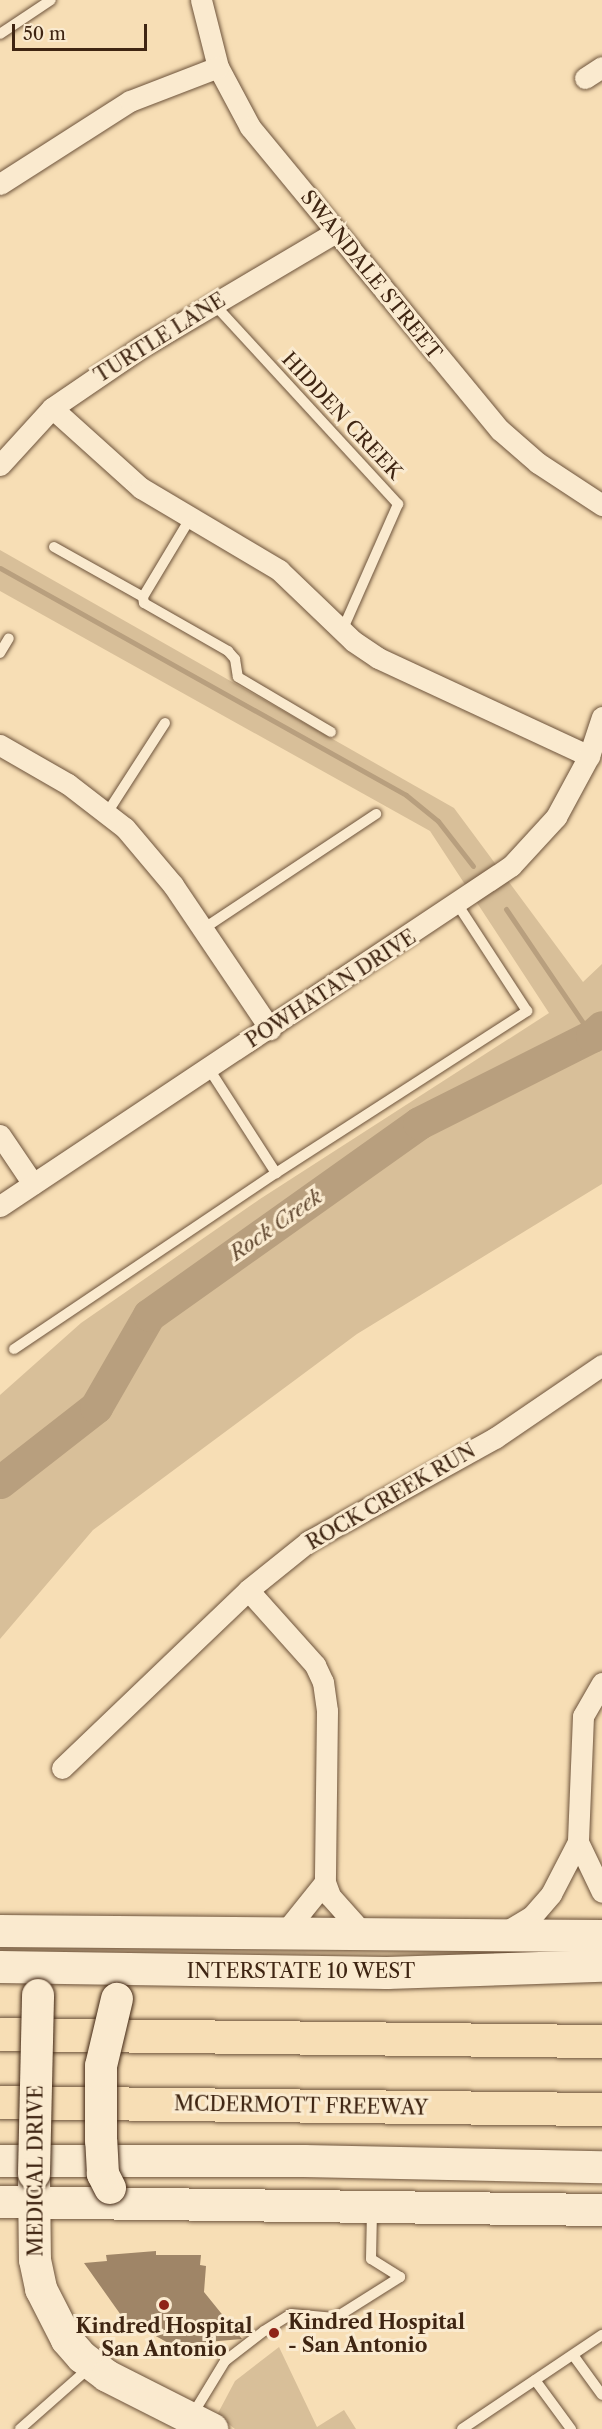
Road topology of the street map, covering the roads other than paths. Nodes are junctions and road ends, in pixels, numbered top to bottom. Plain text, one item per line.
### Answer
1 (51, 0) edge
2 (201, 0) edge
3 (0, 34) edge
4 (218, 67) junction
5 (0, 184) edge
6 (336, 232) junction
7 (214, 304) junction
8 (52, 408) junction
9 (0, 465) edge
10 (602, 505) edge
11 (191, 517) junction
12 (54, 548) dead end
13 (143, 597) junction
14 (342, 632) junction
15 (9, 638) dead end
16 (0, 653) edge
17 (602, 717) edge
18 (165, 723) dead end
19 (331, 732) dead end
20 (0, 746) edge
21 (588, 756) junction
22 (107, 813) junction
23 (376, 814) dead end
24 (458, 905) junction
25 (203, 929) junction
26 (270, 1029) junction
27 (209, 1069) junction
28 (0, 1135) edge
29 (276, 1173) junction
30 (33, 1184) junction
31 (0, 1206) edge
32 (14, 1349) dead end
33 (602, 1365) edge
34 (248, 1590) junction
35 (602, 1683) edge
36 (62, 1768) dead end
37 (578, 1842) junction
38 (325, 1882) junction
39 (602, 1892) edge
40 (0, 1931) edge
41 (284, 1933) junction
42 (364, 1934) junction
43 (501, 1935) junction
44 (602, 1936) edge
45 (602, 1965) edge
46 (0, 1967) edge
47 (166, 1970) junction
48 (38, 1981) junction
49 (0, 2034) edge
50 (602, 2041) edge
51 (0, 2102) edge
52 (602, 2109) edge
53 (0, 2161) edge
54 (602, 2167) edge
55 (34, 2188) junction
56 (0, 2202) edge
57 (141, 2204) junction
58 (372, 2207) junction
59 (602, 2210) edge
60 (602, 2335) edge
61 (573, 2355) junction
62 (92, 2365) junction
63 (535, 2380) junction
64 (602, 2395) edge
65 (201, 2423) edge
66 (20, 2429) edge
67 (462, 2429) edge
68 (571, 2429) edge

1 - 3 lane
2 - 4 street, SWANDALE STREET
4 - 5 street
4 - 6 street, SWANDALE STREET
6 - 7 street, TURTLE LANE
6 - 10 street, SWANDALE STREET
7 - 8 street, TURTLE LANE
7 - 14 lane, HIDDEN CREEK
8 - 9 street, TURTLE LANE
8 - 11 street
11 - 13 lane
11 - 14 street
12 - 13 lane
13 - 19 lane
14 - 21 street
15 - 16 lane
17 - 21 street, POWHATAN DRIVE
18 - 22 lane
20 - 22 street
21 - 24 street, POWHATAN DRIVE
22 - 25 street
23 - 25 lane
24 - 26 street, POWHATAN DRIVE
24 - 29 lane
25 - 26 street
26 - 27 street, POWHATAN DRIVE
27 - 29 lane
27 - 30 street, POWHATAN DRIVE
28 - 30 street
29 - 32 lane
30 - 31 street, POWHATAN DRIVE
33 - 34 street, ROCK CREEK RUN
34 - 36 street, ROCK CREEK RUN
34 - 38 street
35 - 37 street
37 - 39 street
37 - 43 street
38 - 41 street
38 - 42 street
40 - 41 main road
41 - 42 main road
42 - 43 main road
43 - 44 main road
45 - 47 main road, INTERSTATE 10 WEST
46 - 48 main road, INTERSTATE 10 WEST
47 - 48 main road, INTERSTATE 10 WEST
47 - 57 main road, bridge
48 - 55 main road, MEDICAL DRIVE, bridge
49 - 50 highway
51 - 52 highway, MCDERMOTT FREEWAY
53 - 54 main road
55 - 56 main road
55 - 57 main road
55 - 62 main road, MEDICAL DRIVE
57 - 58 main road
58 - 59 main road
58 - 65 lane
60 - 61 lane
61 - 63 lane
61 - 64 lane
62 - 65 main road, MEDICAL DRIVE
62 - 66 lane
63 - 67 lane
63 - 68 lane

